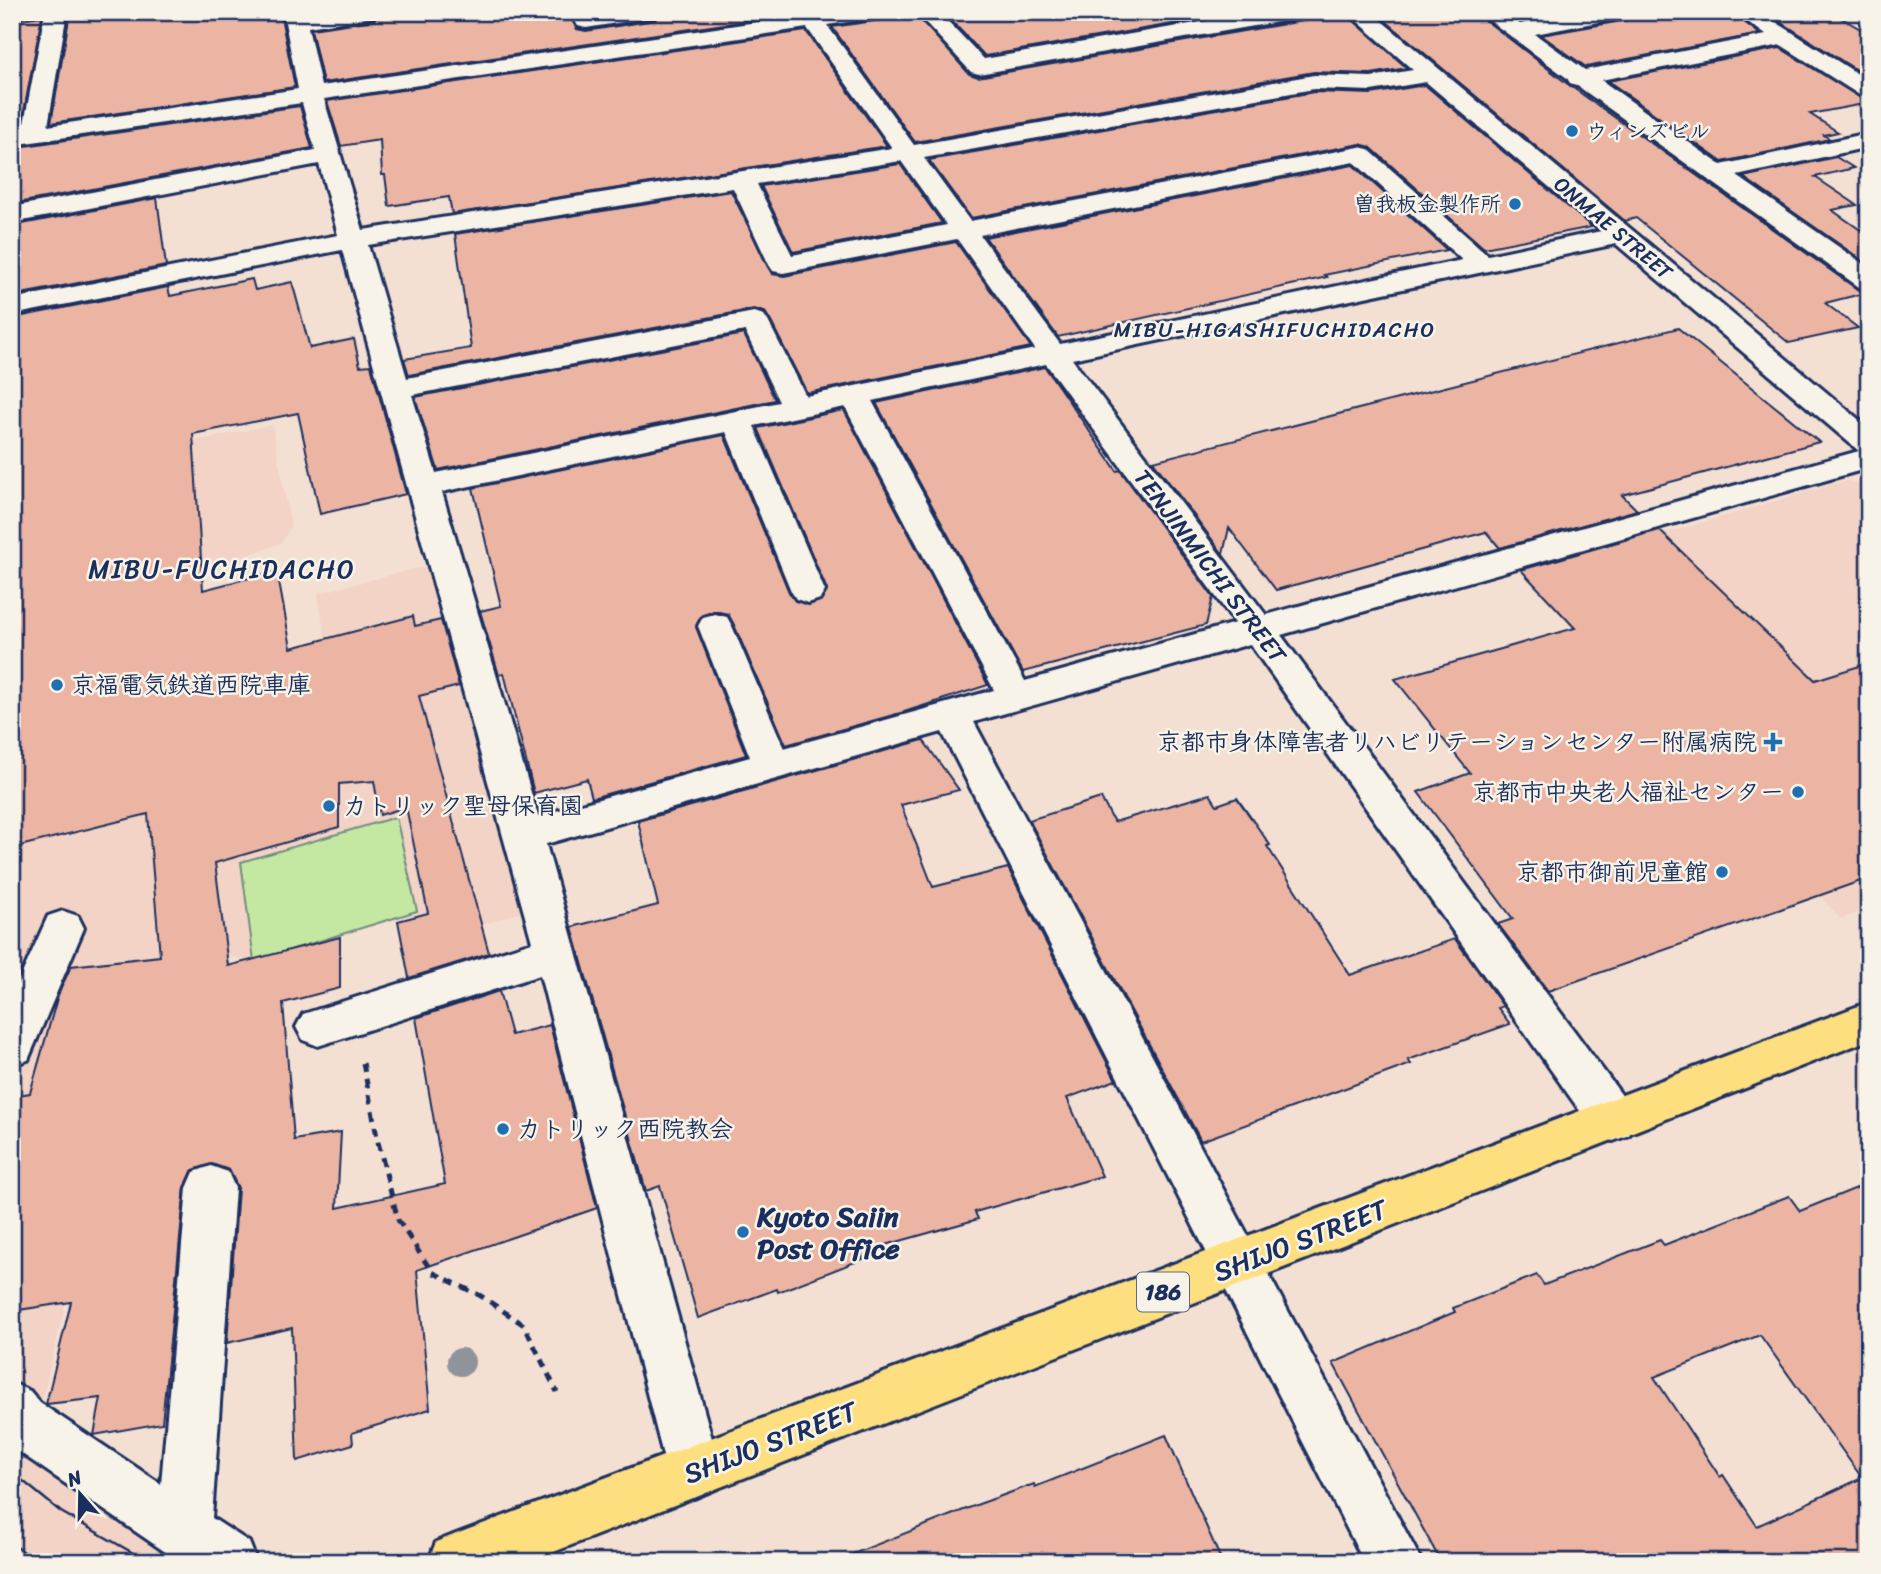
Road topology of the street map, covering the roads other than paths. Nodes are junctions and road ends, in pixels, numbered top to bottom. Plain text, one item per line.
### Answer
1 (56, 12) edge
2 (366, 12) edge
3 (873, 12) edge
4 (927, 12) edge
5 (1300, 12) edge
6 (1358, 12) edge
7 (1489, 12) edge
8 (1619, 12) edge
9 (1745, 12) edge
10 (639, 13) edge
11 (295, 17) edge
12 (584, 17) edge
13 (809, 17) edge
14 (1515, 32) junction
15 (1783, 38) junction
16 (602, 52) junction
17 (1431, 74) junction
18 (1578, 78) junction
19 (1863, 83) edge
20 (311, 94) junction
21 (23, 136) edge
22 (1869, 140) edge
23 (908, 153) junction
24 (328, 155) junction
25 (1717, 173) junction
26 (741, 178) junction
27 (12, 215) edge
28 (965, 230) junction
29 (1621, 234) junction
30 (352, 240) junction
31 (1482, 264) junction
32 (1869, 281) edge
33 (12, 307) edge
34 (1053, 354) junction
35 (395, 389) junction
36 (854, 396) junction
37 (1869, 407) edge
38 (797, 408) junction
39 (1834, 414) junction
40 (736, 420) junction
41 (1869, 444) edge
42 (1869, 458) edge
43 (423, 486) junction
44 (808, 591) dead end
45 (715, 626) dead end
46 (1258, 629) junction
47 (1016, 697) junction
48 (952, 715) junction
49 (772, 765) junction
50 (524, 835) junction
51 (64, 928) dead end
52 (556, 952) junction
53 (336, 1021) road end
54 (1869, 1021) edge
55 (12, 1046) edge
56 (1614, 1120) junction
57 (211, 1188) dead end
58 (1237, 1264) junction
59 (12, 1409) edge
60 (694, 1471) junction
61 (184, 1533) junction
62 (229, 1562) edge
63 (456, 1562) edge
64 (1394, 1562) edge

1 - 21 street
2 - 11 street
3 - 13 street
4 - 5 street
6 - 17 street, ONMAE STREET
7 - 14 street
8 - 14 street
9 - 15 street
10 - 12 street
11 - 20 street
12 - 16 street
13 - 16 street
13 - 23 street, TENJINMICHI STREET
14 - 18 street
15 - 18 street
15 - 19 street
16 - 20 street
17 - 23 street
17 - 29 street, ONMAE STREET
18 - 25 street
20 - 21 street
20 - 24 street
22 - 25 street
23 - 26 street
23 - 28 street, TENJINMICHI STREET
24 - 27 street
24 - 30 street
25 - 32 street
26 - 28 street
26 - 30 street
28 - 31 street
28 - 34 street, TENJINMICHI STREET
29 - 31 street
29 - 39 street, ONMAE STREET
30 - 33 street
30 - 35 street
31 - 34 street
34 - 36 street
34 - 46 street, TENJINMICHI STREET
35 - 38 street
35 - 43 street
36 - 38 street
36 - 47 street
37 - 39 street
38 - 40 street
39 - 41 street, ONMAE STREET
40 - 43 street
40 - 44 street
42 - 46 street
43 - 50 street
45 - 49 street
46 - 47 street
46 - 56 street, TENJINMICHI STREET
47 - 48 street
48 - 49 street
48 - 58 street
49 - 50 street
50 - 52 street
51 - 55 street
52 - 53 street
52 - 60 street
54 - 56 main road, SHIJO STREET / 186
56 - 58 main road, SHIJO STREET / 186
57 - 61 street
58 - 60 main road, SHIJO STREET / 186
58 - 64 street
59 - 61 street
60 - 63 main road, SHIJO STREET / 186
61 - 62 street

